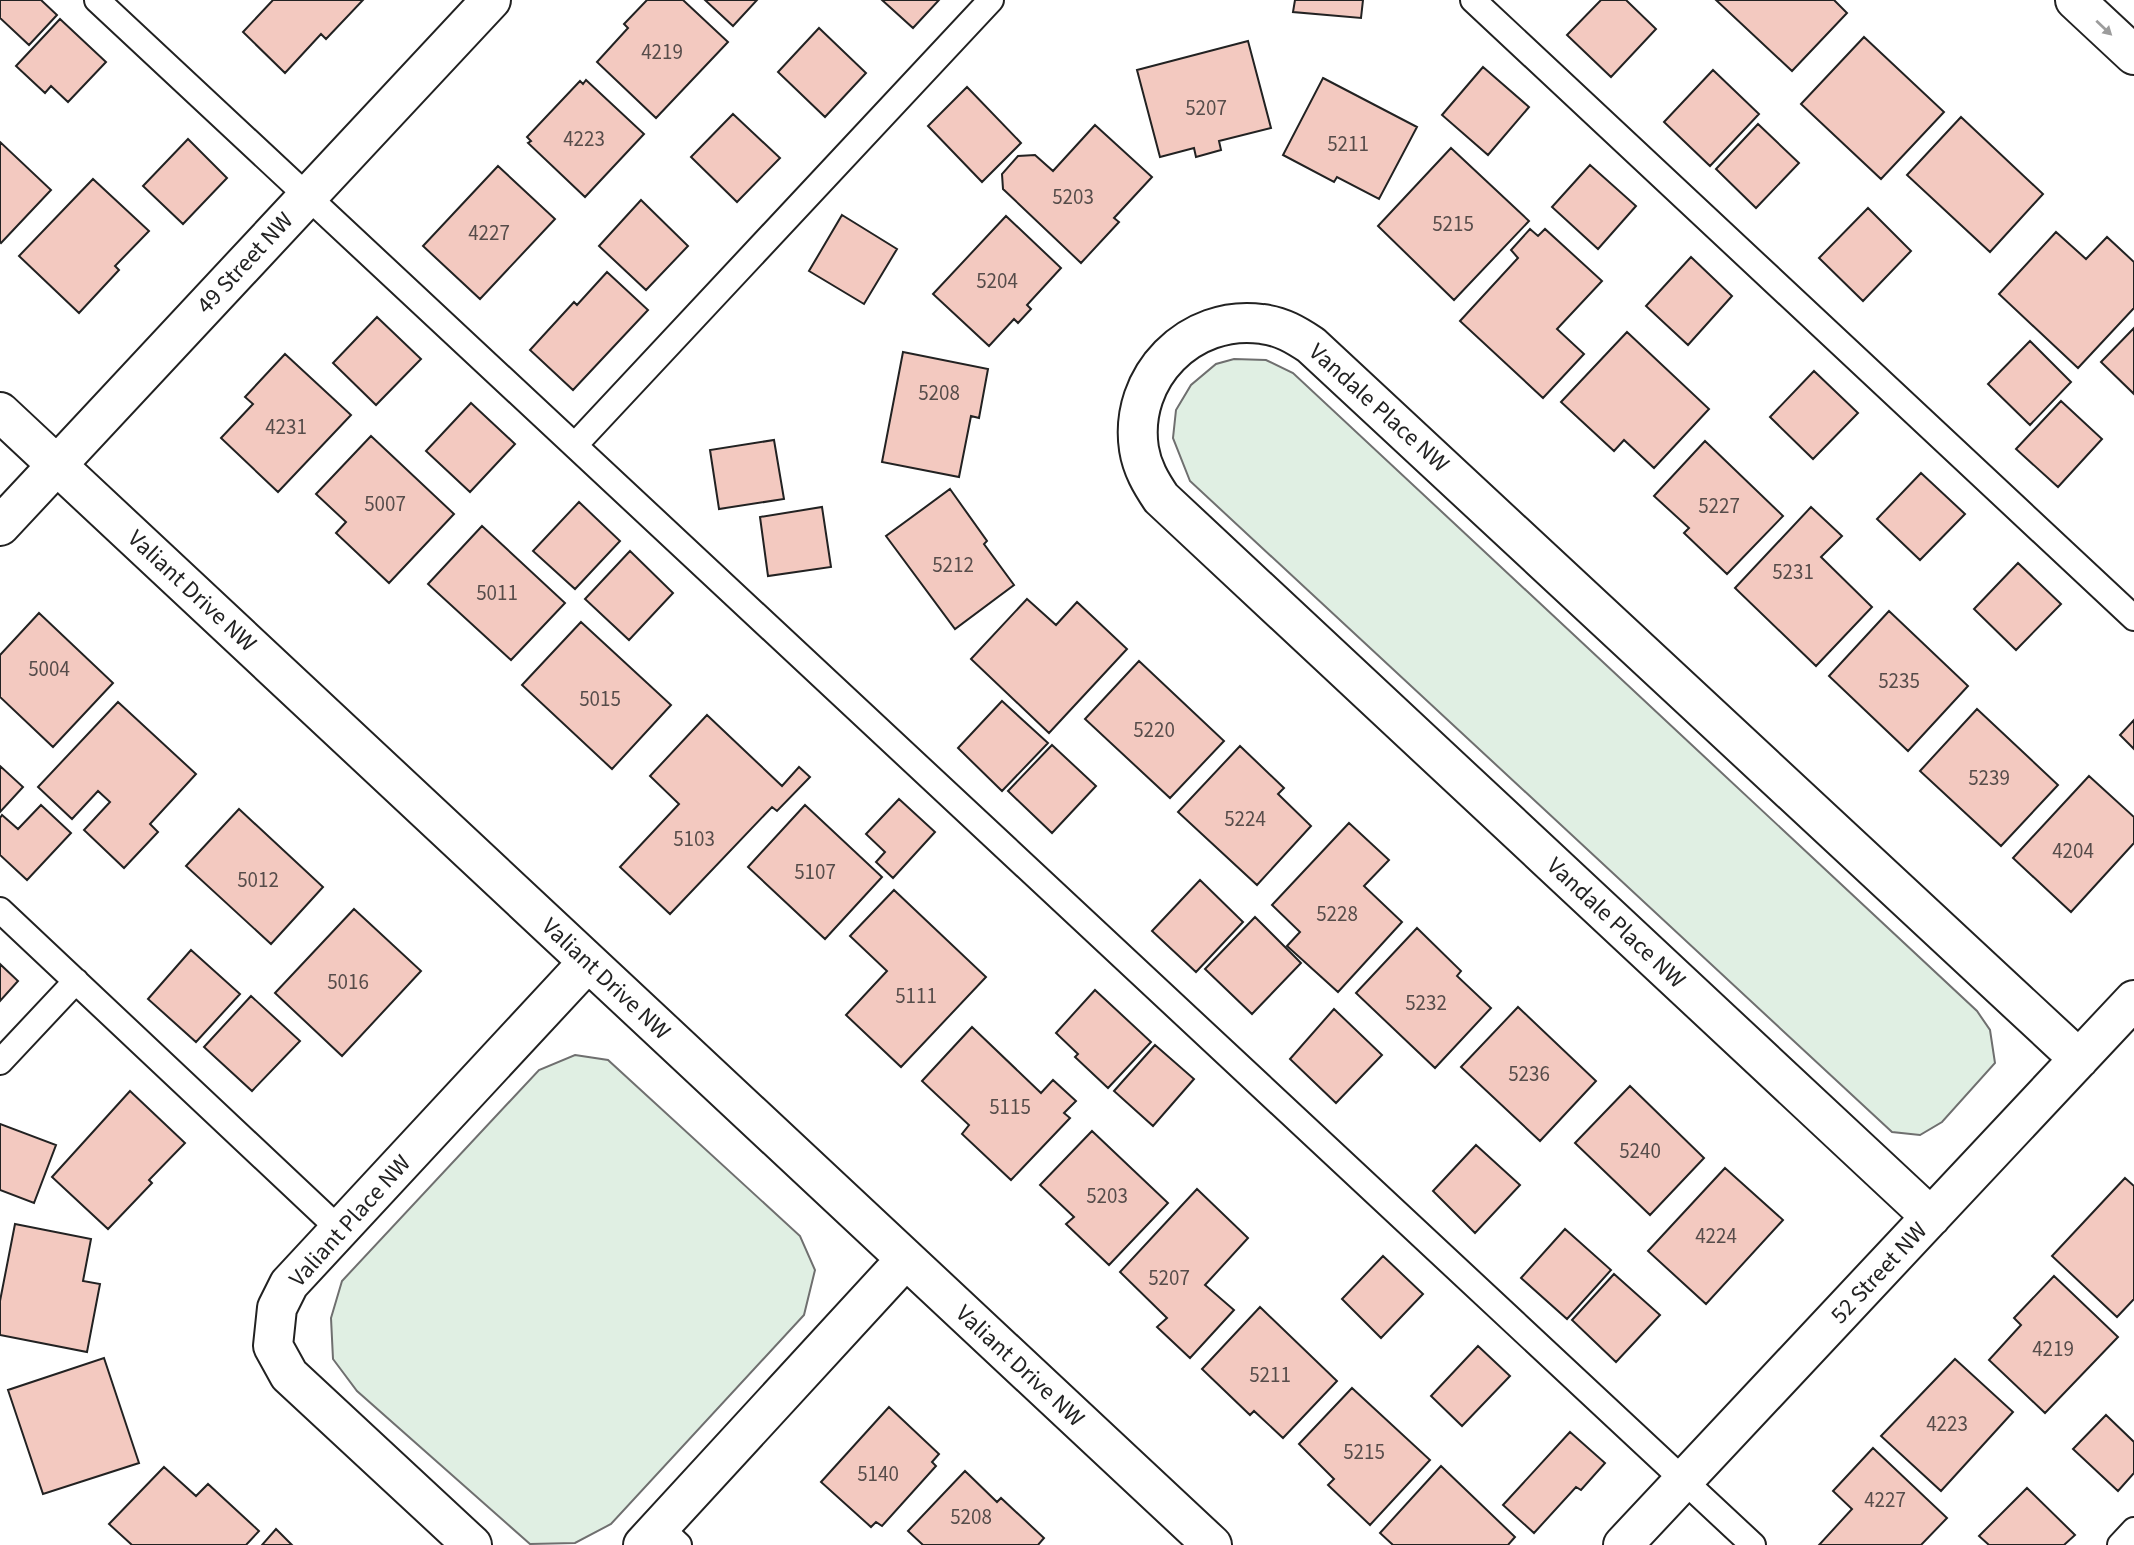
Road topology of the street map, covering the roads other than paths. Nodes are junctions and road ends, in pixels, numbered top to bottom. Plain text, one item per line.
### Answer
1 (97, 0) edge
2 (491, 0) edge
3 (991, 0) edge
4 (1473, 0) edge
5 (2075, 0) edge
6 (2134, 55) edge
7 (307, 197) junction
8 (0, 412) edge
9 (575, 445) junction
10 (57, 465) junction
11 (0, 526) edge
12 (2134, 618) edge
13 (0, 910) edge
14 (588, 962) junction
15 (76, 981) junction
16 (2134, 1000) edge
17 (2079, 1059) junction
18 (0, 1062) edge
19 (1931, 1217) junction
20 (341, 1230) junction
21 (906, 1259) junction
22 (1683, 1480) junction
23 (2134, 1530) edge
24 (661, 1539) edge
25 (472, 1545) edge
26 (1212, 1545) edge
27 (1623, 1545) edge
28 (1753, 1545) edge
29 (2120, 1545) edge

1 - 7 lane
2 - 7 street, 49 Street NW
3 - 9 lane
4 - 12 lane
5 -> 6 street
7 - 9 lane
7 - 10 street, 49 Street NW
8 - 10 street, Valiant Drive NW
9 - 22 lane
10 - 11 street, 49 Street NW
10 - 14 street, Valiant Drive NW
13 - 15 lane
14 - 20 street, Valiant Place NW
14 - 21 street, Valiant Drive NW
15 - 18 lane
15 - 20 lane
16 - 17 street, 52 Street NW
17 - 19 street, 52 Street NW
17 - 19 street, Vandale Place NW
19 - 22 street, 52 Street NW
20 - 25 street, Valiant Place NW
21 - 24 street
21 - 26 street, Valiant Drive NW
22 - 27 street, 52 Street NW
22 - 28 lane
23 - 29 lane

